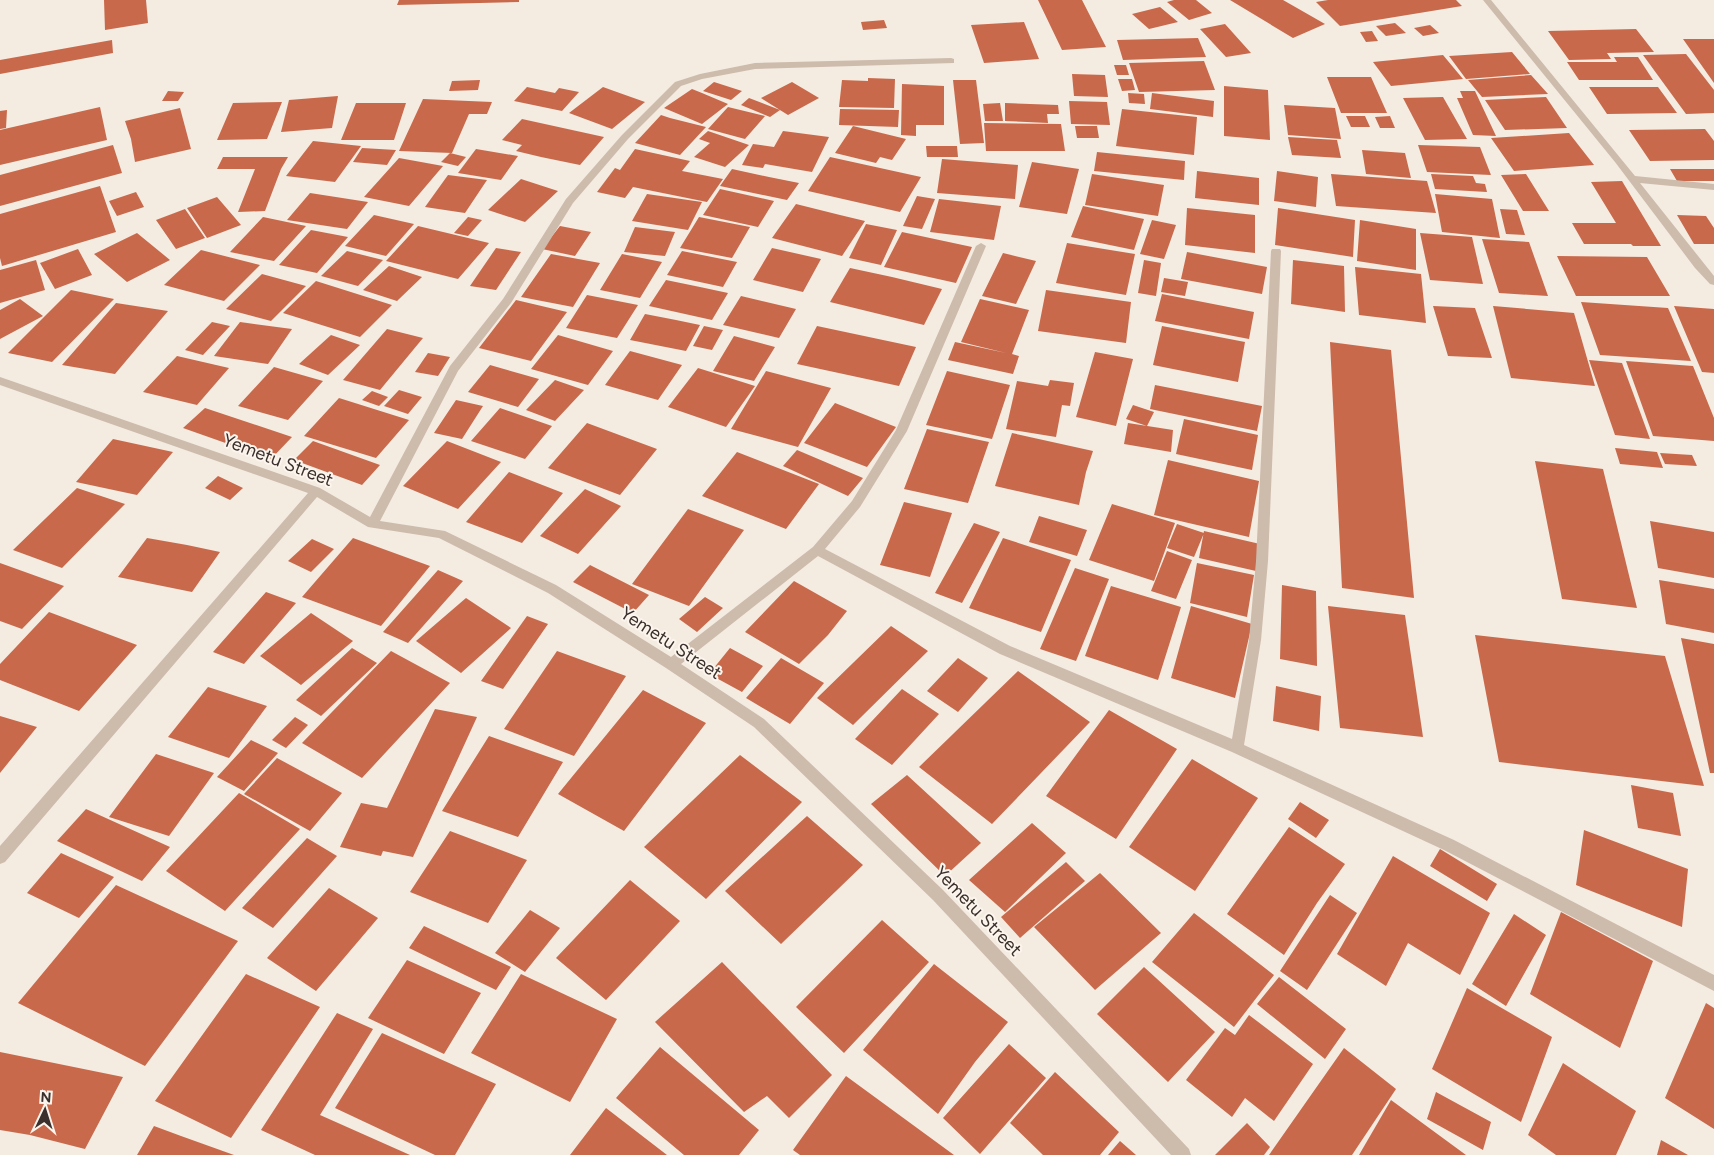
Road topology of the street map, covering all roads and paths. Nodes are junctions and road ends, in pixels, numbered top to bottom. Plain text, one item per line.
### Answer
1 (1487, 0) edge
2 (951, 61) dead end
3 (1632, 179) junction
4 (1714, 187) edge
5 (981, 246) dead end
6 (1276, 251) dead end
7 (1714, 282) edge
8 (0, 381) edge
9 (316, 491) junction
10 (372, 524) junction
11 (817, 550) junction
12 (671, 664) junction
13 (1237, 748) junction
14 (0, 857) edge
15 (1714, 983) edge
16 (1183, 1155) edge

1 - 3 street
2 - 10 street
3 - 4 street
3 - 7 street
5 - 11 street
6 - 13 street
8 - 9 street, Yemetu Street
9 - 10 street, Yemetu Street
9 - 14 street
10 - 12 street, Yemetu Street
11 - 12 street
11 - 13 street
12 - 16 street, Yemetu Street
13 - 15 street

